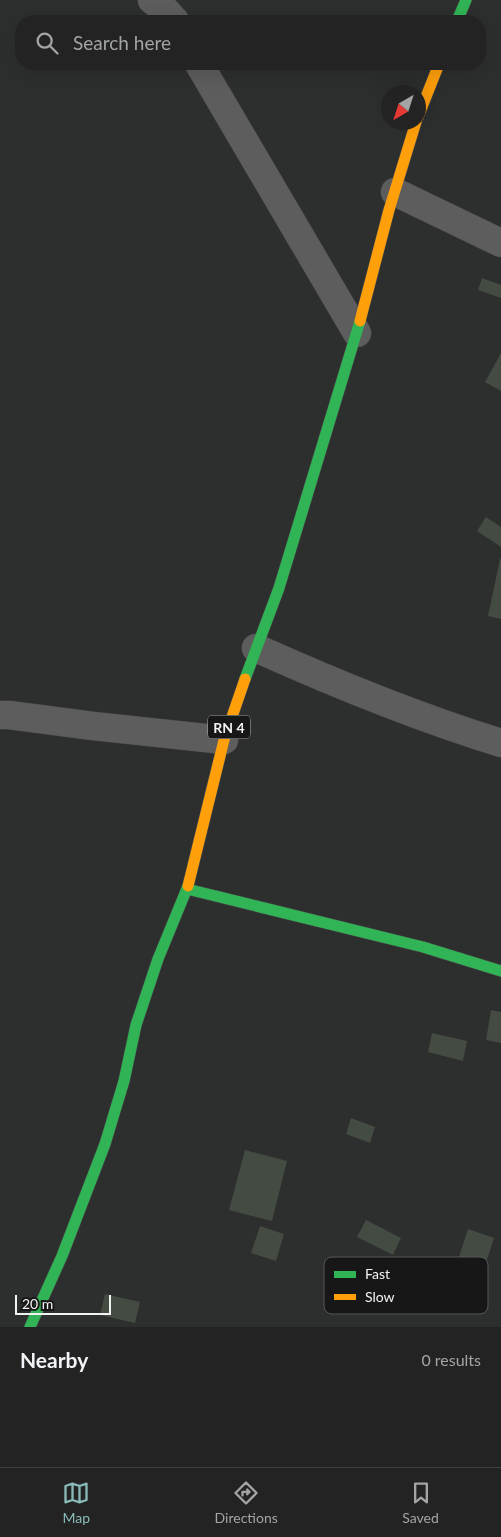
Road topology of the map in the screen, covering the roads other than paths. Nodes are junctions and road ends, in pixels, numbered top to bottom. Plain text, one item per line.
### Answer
1 (152, 0) edge
2 (466, 0) edge
3 (170, 15) edge
4 (460, 15) edge
5 (203, 70) edge
6 (436, 70) edge
7 (426, 96) edge
8 (413, 130) edge
9 (395, 192) junction
10 (501, 243) edge
11 (356, 333) junction
12 (256, 648) junction
13 (0, 716) edge
14 (224, 740) junction
15 (501, 743) edge
16 (187, 889) junction
17 (501, 972) edge
18 (30, 1327) edge

1 - 3 street
2 - 4 main road
5 - 11 street
6 - 7 main road
8 - 9 main road, RN 4
9 - 10 street
9 - 11 main road, RN 4
11 - 12 main road, RN 4
12 - 14 main road, RN 4
12 - 15 street
13 - 14 street
14 - 16 main road, RN 4
16 - 17 main road
16 - 18 main road, RN 4

